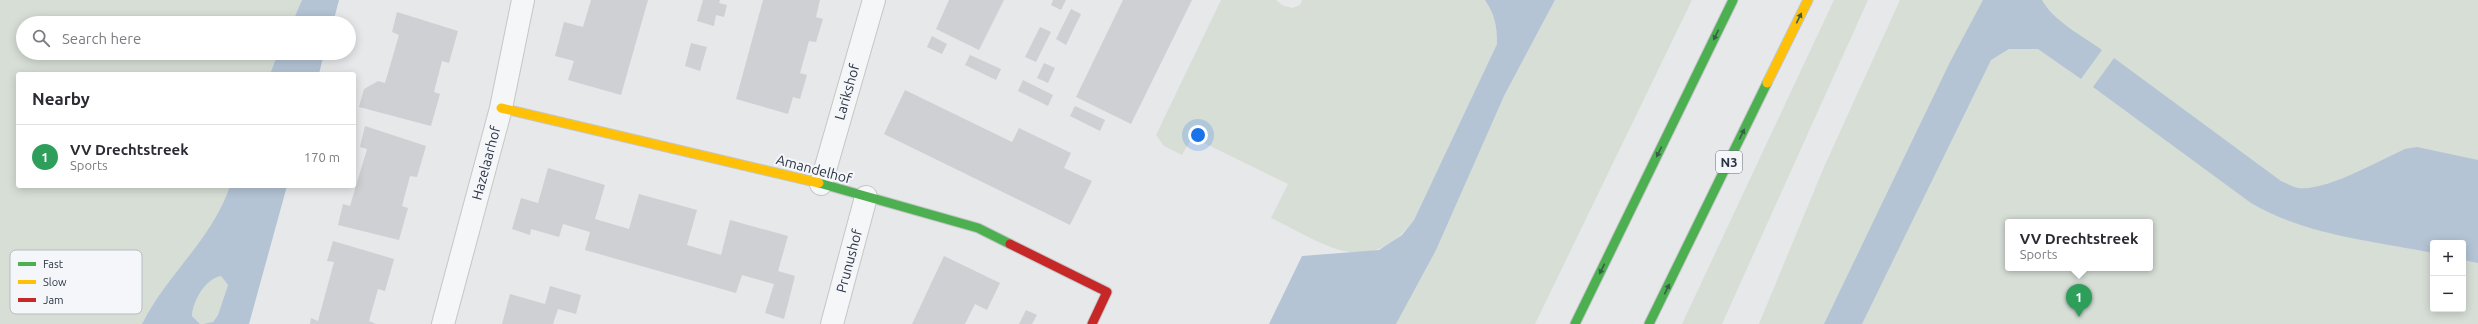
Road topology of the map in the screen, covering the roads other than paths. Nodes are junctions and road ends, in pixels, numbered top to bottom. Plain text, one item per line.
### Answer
1 (522, 0) edge
2 (874, 0) edge
3 (1733, 0) edge
4 (1808, 0) edge
5 (501, 108) junction
6 (821, 184) junction
7 (866, 197) junction
8 (443, 324) edge
9 (832, 324) edge
10 (1092, 324) edge
11 (1576, 324) edge
12 (1650, 324) edge

1 - 5 street, Hazelaarhof
2 - 6 street, Larikshof
3 -> 11 main road
12 -> 4 main road, N3
5 - 6 main road, Amandelhof
5 - 8 street, Hazelaarhof
6 - 7 main road, Amandelhof
7 - 9 street, Prunushof
7 - 10 main road, Amandelhof

